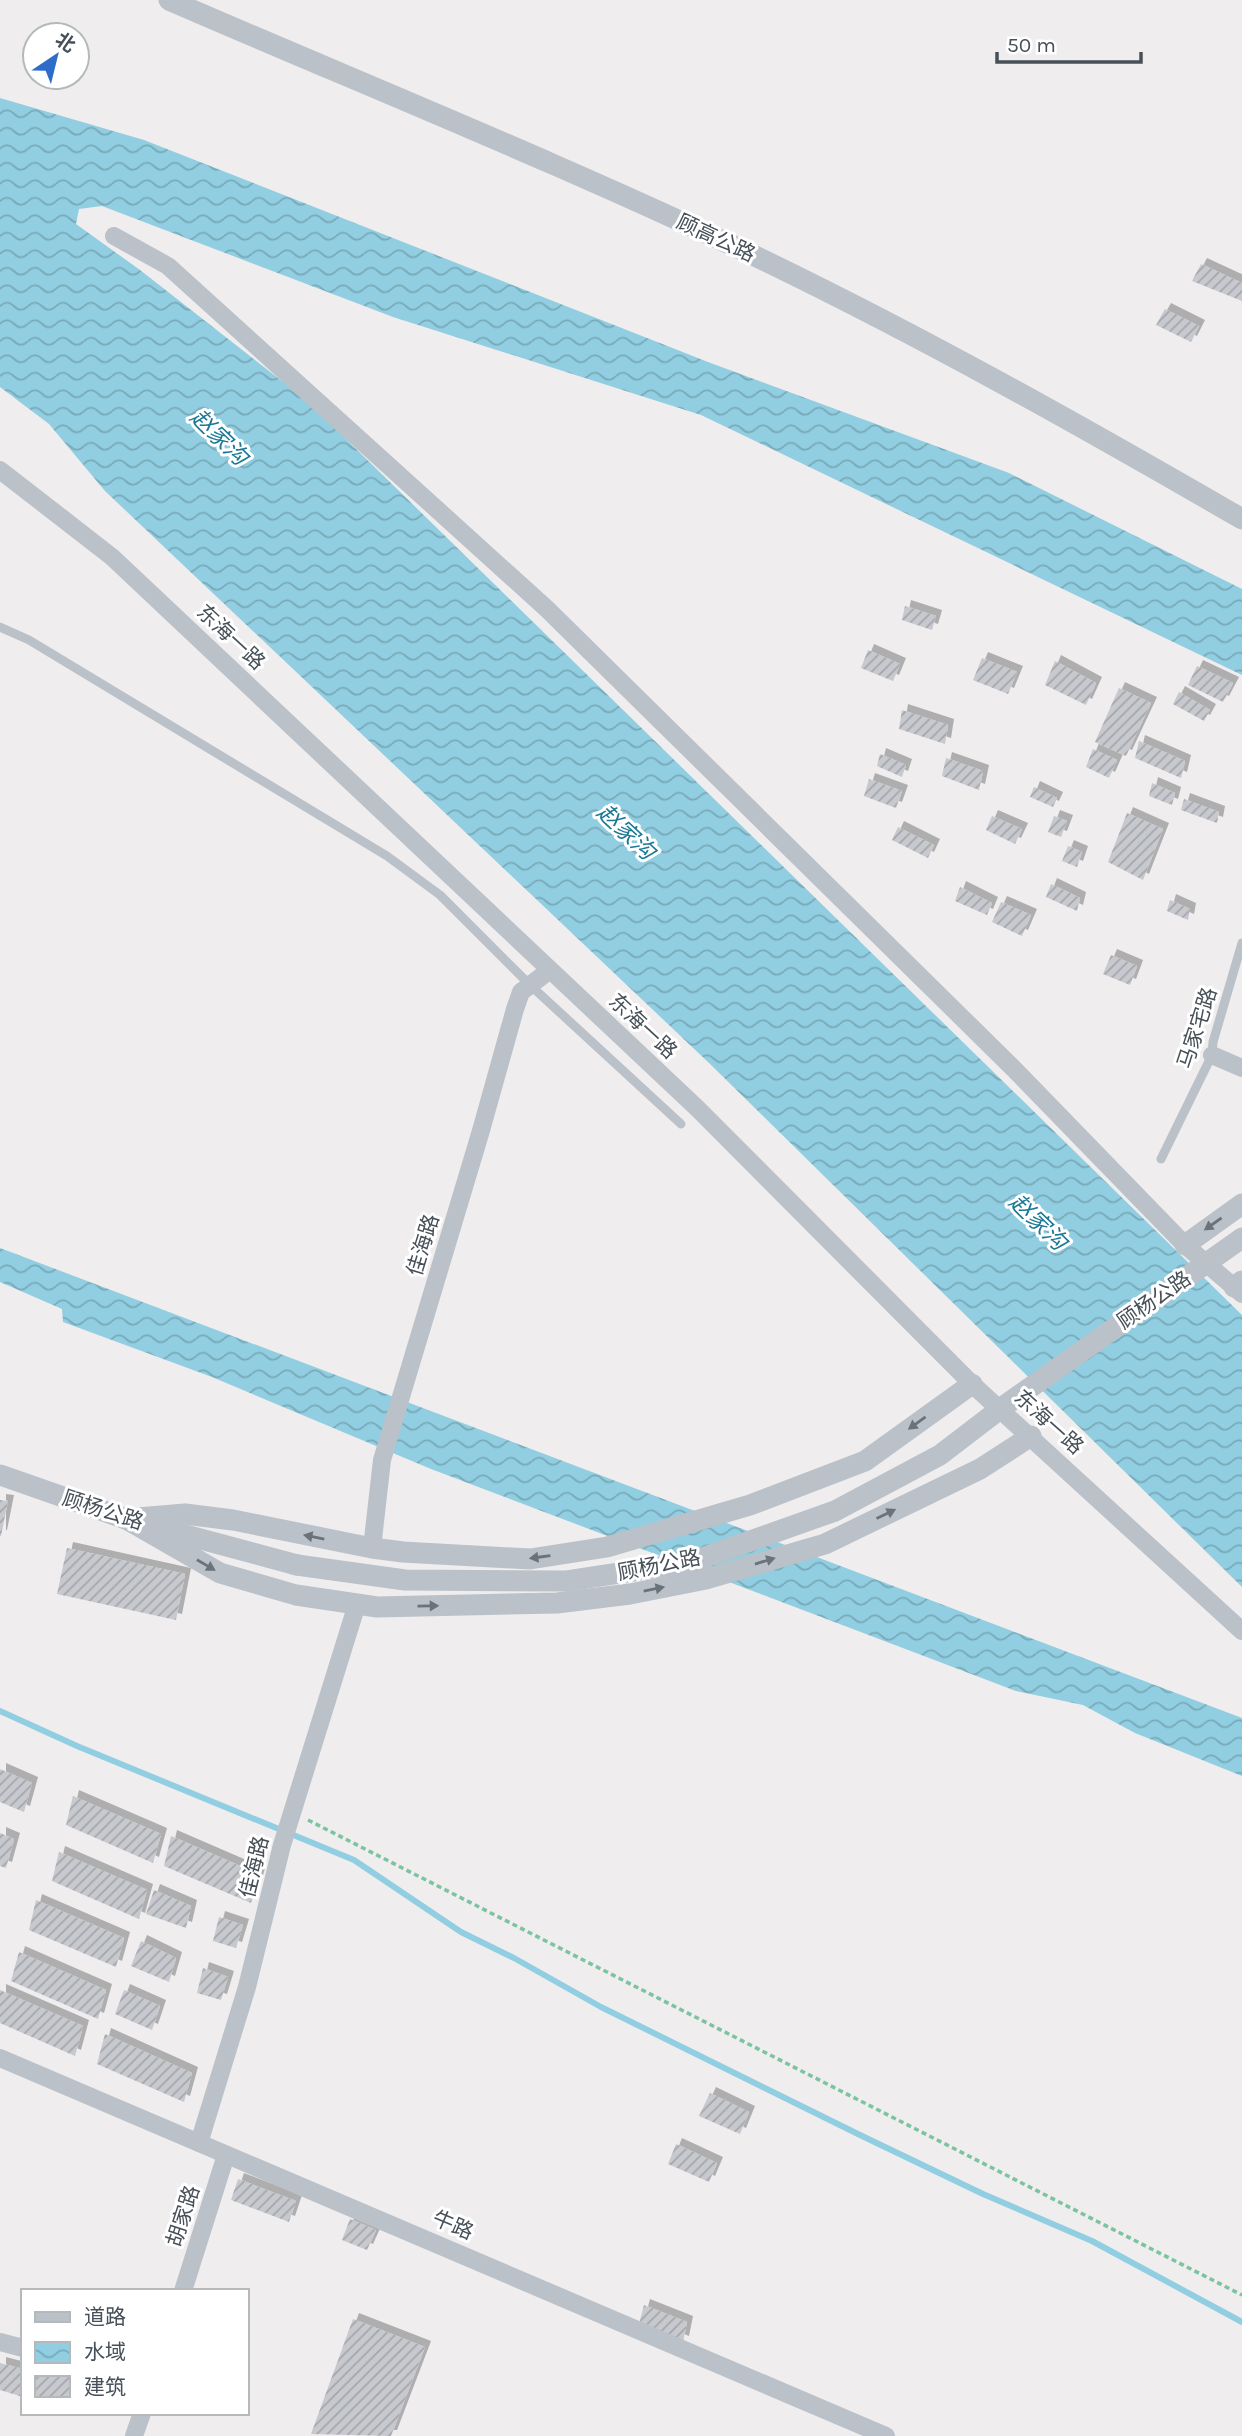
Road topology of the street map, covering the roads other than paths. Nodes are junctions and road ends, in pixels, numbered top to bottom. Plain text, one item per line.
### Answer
1 (169, 0) edge
2 (114, 236) dead end
3 (0, 470) edge
4 (1242, 519) edge
5 (0, 627) edge
6 (1242, 943) edge
7 (550, 970) junction
8 (530, 985) junction
9 (1212, 1055) junction
10 (1242, 1068) edge
11 (681, 1124) dead end
12 (1161, 1159) dead end
13 (1242, 1204) edge
14 (1242, 1238) edge
15 (1185, 1245) junction
16 (1239, 1287) edge
17 (972, 1384) junction
18 (1031, 1436) junction
19 (0, 1475) edge
20 (126, 1519) junction
21 (372, 1548) junction
22 (357, 1604) junction
23 (1242, 1630) edge
24 (0, 2058) edge
25 (199, 2143) junction
26 (226, 2155) junction
27 (184, 2289) edge
28 (0, 2342) edge
29 (21, 2347) edge
30 (141, 2415) edge
31 (134, 2436) edge
32 (887, 2436) edge

1 - 4 street, 顾高公路
2 - 15 street
3 - 7 street, 东海一路
5 - 8 lane
6 - 9 lane, 马家宅路
7 - 8 street, 佳海路
7 - 17 street, 东海一路
8 - 11 lane
8 - 21 street, 佳海路
9 - 10 street
9 - 12 lane, 马家宅路
13 -> 15 street
14 - 20 street, 顾杨公路, bridge
15 - 16 street
17 - 18 street, 东海一路
17 -> 21 street
22 -> 18 street
18 - 23 street, 东海一路
19 - 20 street, 顾杨公路
21 -> 20 street
20 -> 22 street
22 - 25 street, 佳海路
24 - 25 street, 牛路
25 - 26 street, 牛路
26 - 27 street, 胡家路
26 - 32 street, 牛路
28 - 29 street
30 - 31 street

